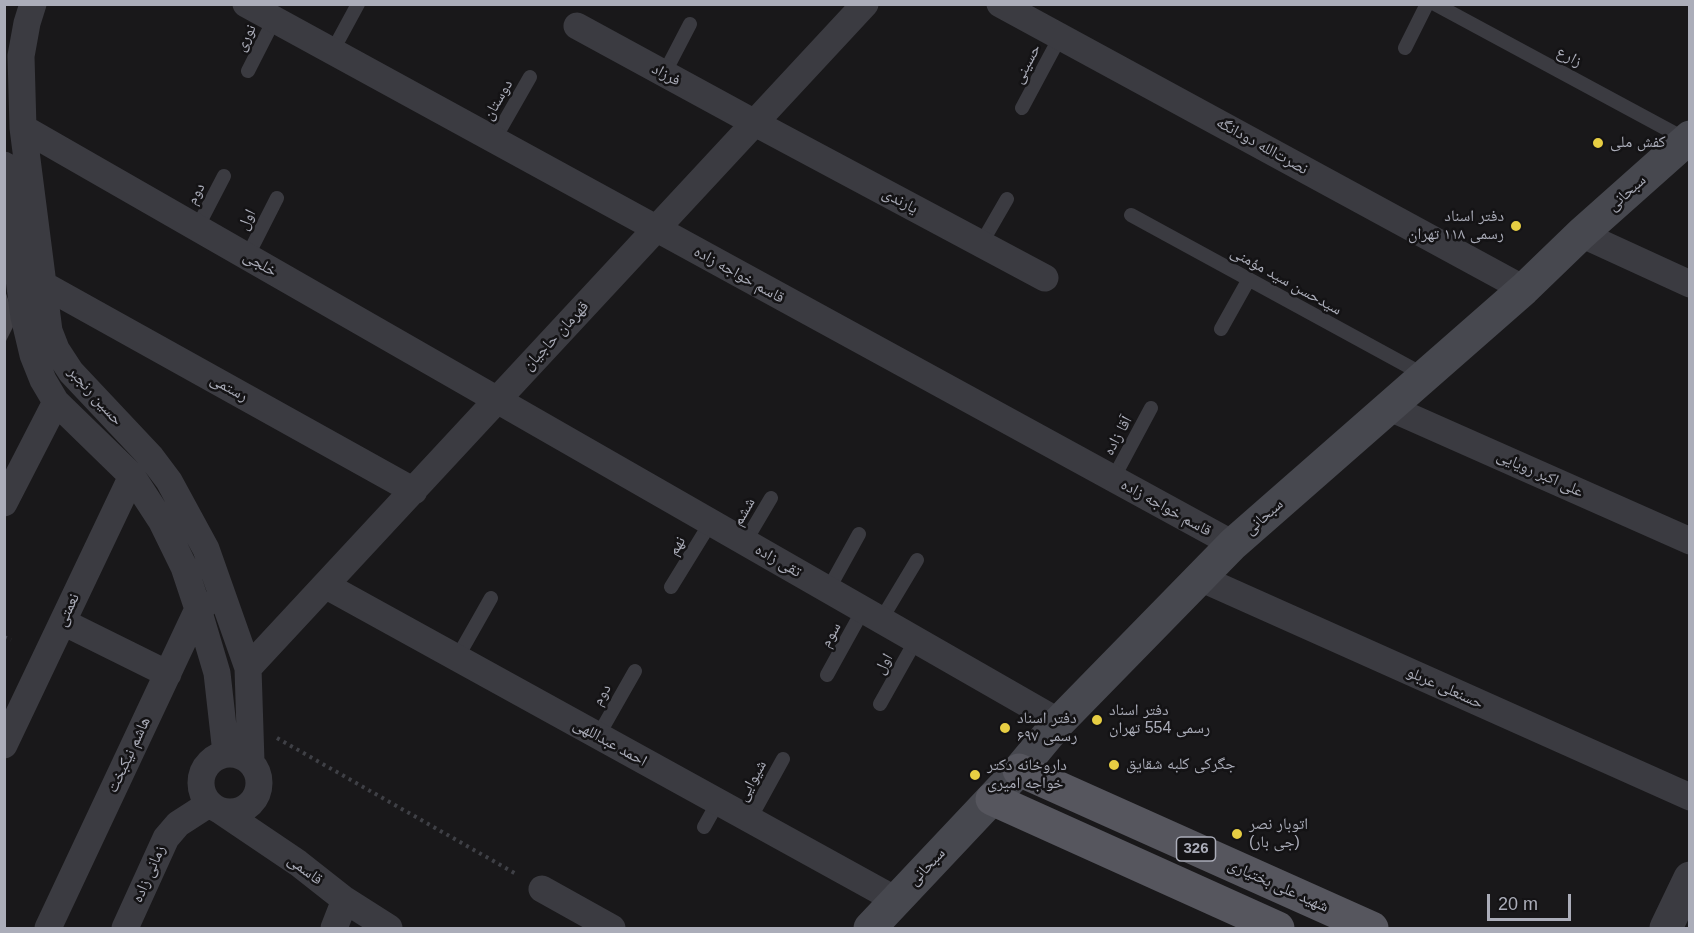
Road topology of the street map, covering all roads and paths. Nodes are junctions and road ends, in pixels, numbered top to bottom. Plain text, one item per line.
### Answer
1 (33, 4) edge
2 (246, 4) edge
3 (357, 4) edge
4 (865, 4) edge
5 (1000, 4) edge
6 (1426, 4) edge
7 (1435, 4) edge
8 (274, 20) junction
9 (690, 24) dead end
10 (577, 26) dead end
11 (1060, 37) junction
12 (1404, 48) dead end
13 (332, 52) junction
14 (248, 72) dead end
15 (664, 74) junction
16 (530, 77) dead end
17 (1022, 108) dead end
18 (755, 123) junction
19 (23, 128) junction
20 (1688, 138) edge
21 (494, 140) junction
22 (4, 165) edge
23 (224, 176) dead end
24 (277, 198) dead end
25 (1007, 199) dead end
26 (1131, 214) dead end
27 (198, 228) junction
28 (657, 229) junction
29 (1581, 234) junction
30 (981, 244) junction
31 (247, 257) junction
32 (1045, 278) dead end
33 (1249, 279) junction
34 (1689, 284) edge
35 (44, 285) junction
36 (1524, 289) junction
37 (1221, 329) dead end
38 (1426, 376) junction
39 (497, 400) junction
40 (56, 402) junction
41 (1151, 408) dead end
42 (1390, 408) junction
43 (132, 476) junction
44 (1113, 479) junction
45 (414, 491) junction
46 (771, 498) dead end
47 (4, 503) edge
48 (711, 522) junction
49 (859, 534) dead end
50 (1689, 541) edge
51 (745, 542) junction
52 (1233, 544) junction
53 (917, 560) dead end
54 (1200, 578) junction
55 (325, 585) junction
56 (671, 587) dead end
57 (828, 590) junction
58 (222, 592) junction
59 (491, 598) dead end
60 (198, 609) junction
61 (872, 615) junction
62 (63, 622) junction
63 (4, 636) edge
64 (11, 640) dead end
65 (916, 640) junction
66 (457, 658) junction
67 (248, 669) junction
68 (635, 671) dead end
69 (168, 674) junction
70 (827, 675) dead end
71 (880, 704) dead end
72 (250, 722) junction
73 (1059, 722) junction
74 (598, 736) junction
75 (4, 745) edge
76 (238, 758) junction
77 (783, 759) dead end
78 (1019, 770) junction
79 (1689, 797) edge
80 (992, 799) junction
81 (718, 802) junction
82 (215, 807) junction
83 (750, 819) junction
84 (704, 827) dead end
85 (1689, 878) edge
86 (542, 889) joint
87 (345, 900) junction
88 (896, 900) junction
89 (1272, 927) edge
90 (48, 928) edge
91 (125, 928) edge
92 (334, 928) edge
93 (389, 928) edge
94 (612, 928) edge
95 (870, 928) edge
96 (1372, 928) edge
97 (1666, 928) edge

1 - 19 street, حسین رنجبر
2 - 8 street, قاسم خواجه زاده
3 - 13 lane
4 - 18 street, قهرمان حاجیان
5 - 11 street, نصرت‌الله دودانگه
6 - 12 lane
7 - 20 lane, زارع
8 - 13 street, قاسم خواجه زاده
8 - 14 lane, نوری
9 - 15 lane
10 - 15 street, فرزاد
11 - 17 lane, حسینی
11 - 36 street, نصرت‌الله دودانگه
13 - 21 street, قاسم خواجه زاده
15 - 18 street, فرزاد
16 - 21 lane, دوستان
18 - 28 street, قهرمان حاجیان
18 - 30 street, یارندی
19 - 27 street, خلجی
19 - 35 street, حسین رنجبر
20 - 29 main road, سبحانی
21 - 28 street, قاسم خواجه زاده
22 - 40 street, حسین رنجبر
23 - 27 lane, دوم
24 - 31 lane, اول
25 - 30 lane
26 - 33 lane, سیدحسن سید مؤمنی
27 - 31 street, خلجی
28 - 39 street, قهرمان حاجیان
28 - 44 street, قاسم خواجه زاده
29 - 34 street
29 - 36 main road, سبحانی
30 - 32 street, یارندی
31 - 39 street, خلجی
33 - 37 lane
33 - 38 lane, سیدحسن سید مؤمنی
35 - 45 street, رستمی
35 - 58 street, حسین رنجبر
36 - 38 main road, سبحانی
38 - 42 main road, سبحانی
39 - 45 street, قهرمان حاجیان
39 - 48 street, تقی زاده
40 - 43 street, حسین رنجبر
40 - 47 street
41 - 44 lane, آقا زاده
42 - 50 street, علی اکبر رویایی
42 - 52 main road, سبحانی
43 - 60 street, حسین رنجبر
43 - 62 street, نعمتی
44 - 52 street, قاسم خواجه زاده
45 - 55 street, قهرمان حاجیان
46 - 51 lane, ششم
48 - 51 street, تقی زاده
48 - 56 lane, نهم
49 - 57 lane
51 - 57 street, تقی زاده
52 - 54 main road, سبحانی
53 - 61 lane
54 - 73 main road, سبحانی
54 - 79 street, حسنعلی عربلو
55 - 66 street, احمد عبداللهی
55 - 67 street, قهرمان حاجیان
57 - 61 street, تقی زاده
58 - 60 street, هاشم نیکبخت
58 - 67 street, حسین رنجبر
59 - 66 lane
60 - 69 street, هاشم نیکبخت
60 - 76 street, حسین رنجبر
61 - 65 street, تقی زاده
61 - 70 lane, سوم
62 - 69 street
62 - 75 street, نعمتی
63 - 64 path
65 - 71 lane, اول
65 - 73 street, تقی زاده
66 - 74 street, احمد عبداللهی
67 - 72 street, حسین رنجبر
68 - 74 lane, دوم
69 - 90 street, هاشم نیکبخت
72 - 76 street, حسین رنجبر
72 - 86 path
73 - 78 main road, سبحانی
74 - 81 street, احمد عبداللهی
76 - 82 street
76 - 82 street, زمانی زاده
77 - 83 lane, شیوایی
78 - 80 main road, سبحانی
78 - 96 main road, شهید علی بختیاری / 326
80 - 88 main road, سبحانی
80 - 89 main road, 326
81 - 83 street, احمد عبداللهی
81 - 84 lane
82 - 87 street, قاسمی
82 - 91 street, زمانی زاده
83 - 88 street, احمد عبداللهی
85 - 97 street
86 - 94 street
87 - 92 street
87 - 93 street, قاسمی
88 - 95 main road, سبحانی

